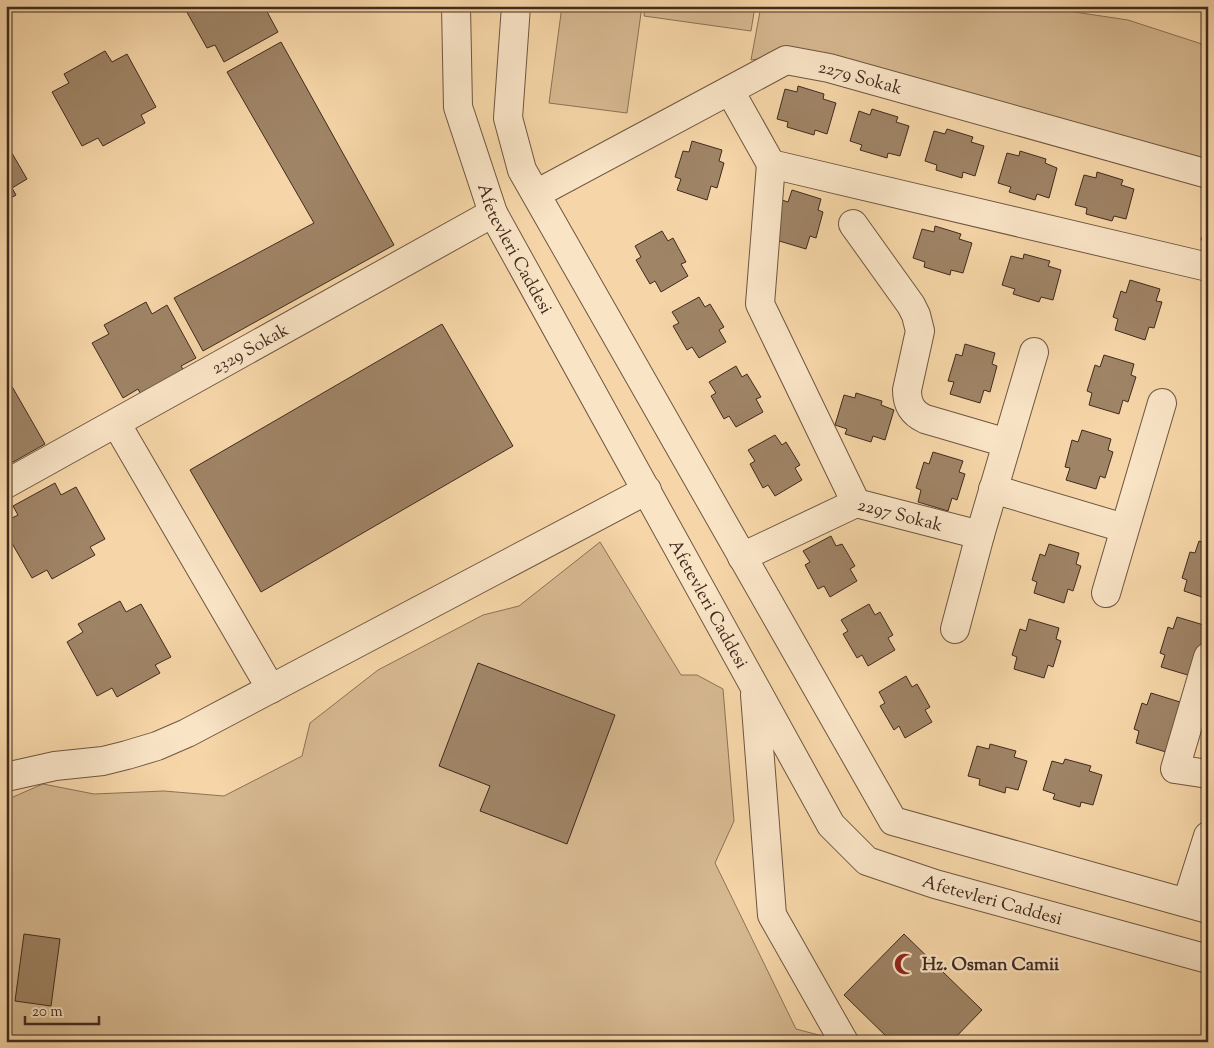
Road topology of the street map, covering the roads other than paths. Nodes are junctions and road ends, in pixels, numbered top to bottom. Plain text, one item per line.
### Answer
1 (456, 6) edge
2 (516, 6) edge
3 (730, 90) junction
4 (771, 164) junction
5 (1208, 174) edge
6 (536, 194) junction
7 (493, 213) junction
8 (853, 224) dead end
9 (1208, 268) edge
10 (1034, 352) dead end
11 (1162, 403) dead end
12 (116, 423) junction
13 (1007, 443) junction
14 (6, 484) edge
15 (993, 489) junction
16 (647, 490) junction
17 (856, 503) junction
18 (1124, 528) junction
19 (980, 535) junction
20 (742, 556) junction
21 (1106, 593) dead end
22 (955, 629) dead end
23 (1208, 657) edge
24 (754, 683) junction
25 (271, 689) junction
26 (1208, 774) edge
27 (6, 777) edge
28 (1208, 836) edge
29 (1197, 906) edge
30 (1208, 959) edge
31 (844, 1042) edge

1 - 7 street, Afetevleri Caddesi
2 - 6 street
3 - 4 street
3 - 5 street, 2279 Sokak
3 - 6 street, 2279 Sokak
4 - 9 street
4 - 17 street
6 - 20 street
7 - 12 street, 2329 Sokak
7 - 16 street, Afetevleri Caddesi
8 - 13 street
10 - 13 street
11 - 18 street
12 - 14 street, 2329 Sokak
12 - 25 street
13 - 15 street
15 - 18 street
15 - 19 street
16 - 24 street, Afetevleri Caddesi
16 - 25 street
17 - 19 street, 2297 Sokak
17 - 20 street, 2297 Sokak
18 - 21 street
19 - 22 street
20 - 29 street
23 - 26 street
24 - 30 street, Afetevleri Caddesi
24 - 31 street
25 - 27 street
28 - 29 street

